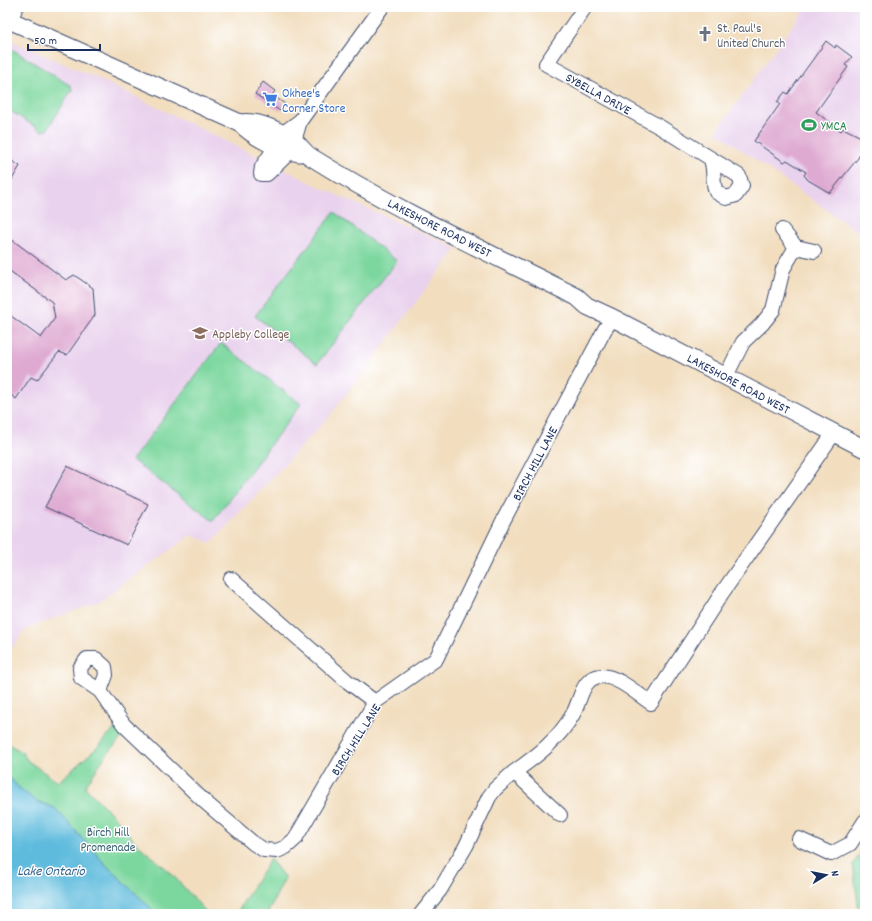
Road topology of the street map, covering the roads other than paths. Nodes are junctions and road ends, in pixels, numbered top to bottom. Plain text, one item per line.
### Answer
1 (382, 7) edge
2 (585, 7) edge
3 (11, 15) edge
4 (290, 145) junction
5 (710, 158) dead end
6 (782, 230) dead end
7 (796, 247) junction
8 (814, 251) dead end
9 (613, 318) junction
10 (726, 376) junction
11 (834, 433) junction
12 (865, 449) edge
13 (231, 579) dead end
14 (100, 691) dead end
15 (376, 702) junction
16 (514, 772) junction
17 (560, 814) dead end
18 (865, 821) edge
19 (799, 839) dead end
20 (421, 914) edge

1 - 4 street
2 - 5 street, SYBELLA DRIVE
3 - 4 main road, LAKESHORE ROAD WEST
4 - 9 main road, LAKESHORE ROAD WEST
6 - 7 street
7 - 8 street
7 - 10 street
9 - 10 main road, LAKESHORE ROAD WEST
9 - 15 street, BIRCH HILL LANE
10 - 11 main road, LAKESHORE ROAD WEST
11 - 12 main road, LAKESHORE ROAD WEST
11 - 16 street
13 - 15 street
14 - 15 street, BIRCH HILL LANE
16 - 17 street
16 - 20 street
18 - 19 street

